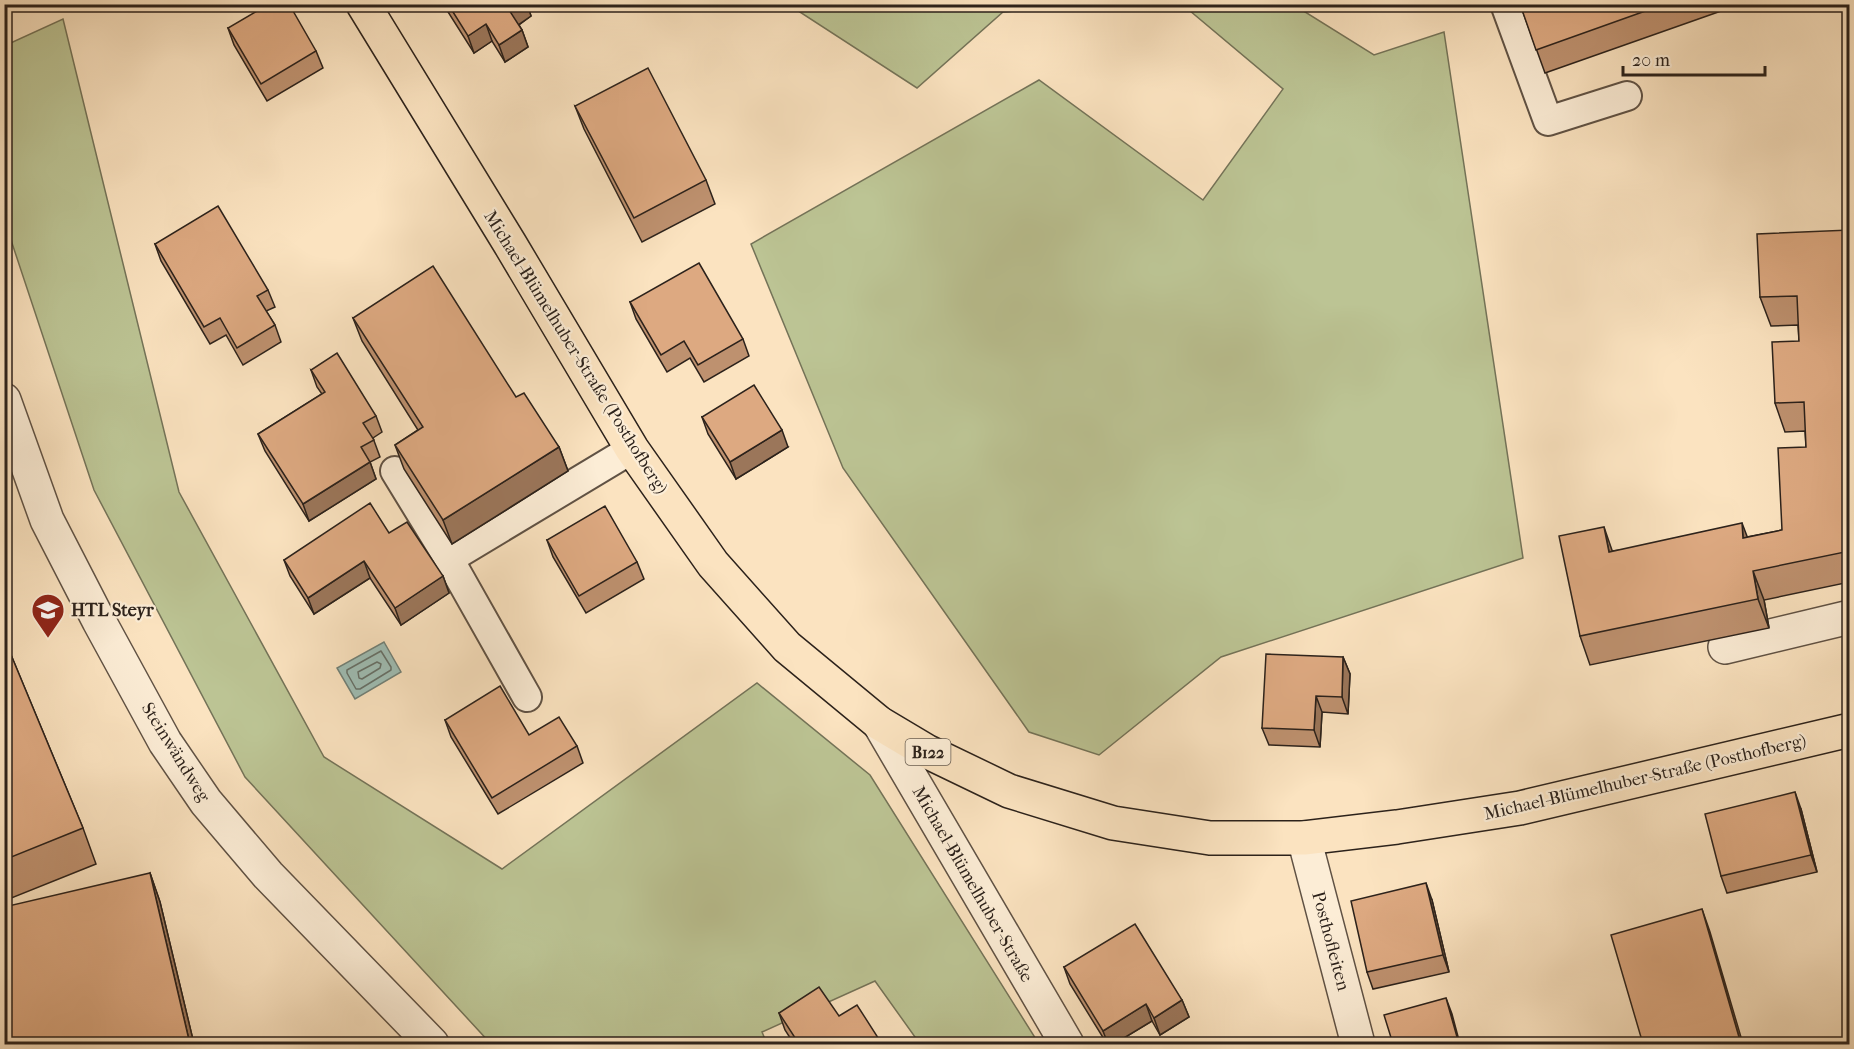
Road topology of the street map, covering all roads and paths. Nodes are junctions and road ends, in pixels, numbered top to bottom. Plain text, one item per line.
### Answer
1 (363, 4) edge
2 (1505, 4) edge
3 (1627, 96) dead end
4 (5, 402) edge
5 (632, 449) junction
6 (395, 471) dead end
7 (449, 559) junction
8 (1850, 616) edge
9 (1725, 647) dead end
10 (527, 697) dead end
11 (879, 723) junction
12 (1850, 730) edge
13 (1304, 838) junction
14 (432, 1044) edge
15 (1067, 1044) edge
16 (1358, 1044) edge

1 - 5 main road, Michael-Blümelhuber-Straße (Posthofberg) / B122
2 - 3 lane
4 - 14 street, Steinwändweg
5 - 7 lane
5 - 11 main road, Michael-Blümelhuber-Straße (Posthofberg) / B122
6 - 7 lane
7 - 10 lane
8 - 9 street
11 - 13 main road, Michael-Blümelhuber-Straße (Posthofberg) / B122
11 - 15 street, Michael-Blümelhuber-Straße
12 - 13 main road, Michael-Blümelhuber-Straße (Posthofberg) / B122
13 - 16 street, Posthofleiten

